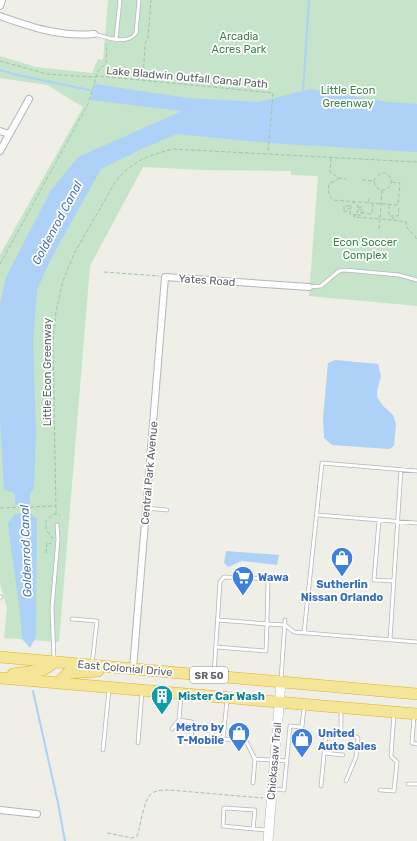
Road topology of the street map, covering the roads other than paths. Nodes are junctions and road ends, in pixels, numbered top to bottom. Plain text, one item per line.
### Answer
1 (2, 0) edge
2 (120, 0) edge
3 (139, 0) edge
4 (0, 6) edge
5 (0, 16) edge
6 (94, 34) joint
7 (116, 39) junction
8 (29, 99) dead end
9 (0, 131) edge
10 (9, 134) junction
11 (0, 151) edge
12 (165, 277) joint
13 (417, 280) edge
14 (309, 287) joint
15 (401, 469) junction
16 (417, 471) edge
17 (146, 508) junction
18 (166, 510) dead end
19 (317, 514) junction
20 (379, 520) junction
21 (398, 521) junction
22 (417, 523) edge
23 (57, 525) dead end
24 (394, 581) junction
25 (72, 619) dead end
26 (218, 620) junction
27 (286, 620) dead end
28 (267, 624) junction
29 (285, 625) junction
30 (304, 633) junction
31 (390, 640) junction
32 (417, 642) edge
33 (216, 647) junction
34 (0, 657) edge
35 (54, 662) junction
36 (91, 668) junction
37 (133, 669) junction
38 (0, 675) edge
39 (214, 676) junction
40 (0, 678) edge
41 (281, 682) junction
42 (58, 683) junction
43 (109, 688) junction
44 (142, 690) junction
45 (181, 693) junction
46 (417, 694) edge
47 (227, 697) junction
48 (279, 702) junction
49 (304, 704) junction
50 (341, 707) junction
51 (394, 712) junction
52 (416, 714) edge
53 (179, 720) junction
54 (172, 728) dead end
55 (341, 735) junction
56 (210, 738) dead end
57 (223, 739) junction
58 (191, 742) dead end
59 (138, 743) dead end
60 (417, 744) edge
61 (103, 750) dead end
62 (324, 753) junction
63 (344, 755) dead end
64 (255, 759) junction
65 (274, 760) junction
66 (287, 762) junction
67 (346, 781) dead end
68 (253, 783) dead end
69 (408, 784) dead end
70 (417, 784) edge
71 (320, 786) dead end
72 (380, 790) dead end
73 (272, 793) junction
74 (0, 810) edge
75 (37, 814) dead end
76 (253, 829) junction
77 (269, 830) junction
78 (268, 841) edge

1 - 4 street
2 - 7 lane
3 - 7 lane
5 - 6 street
6 - 7 lane
8 - 10 street
9 - 10 street
10 - 11 street
12 - 14 street, Yates Road
12 - 17 street, Central Park Avenue
13 - 14 lane
15 - 16 lane
15 - 19 lane
15 - 21 lane
17 - 18 lane
17 - 37 street, Central Park Avenue
19 - 20 lane
19 - 30 lane
20 - 21 lane
20 - 24 lane
21 - 22 lane
21 - 24 lane
23 - 35 lane
24 - 31 lane
25 - 36 lane
26 - 28 lane
26 - 28 lane
26 - 33 lane
27 - 29 lane
28 - 29 lane
28 - 33 lane
29 - 30 lane
29 - 41 lane
30 - 31 lane
31 - 32 lane
33 - 39 lane
34 - 35 highway, East Colonial Drive
35 - 36 highway, East Colonial Drive
35 - 38 highway
36 - 37 highway, East Colonial Drive
36 - 42 highway
37 - 39 highway, East Colonial Drive / SR 50
39 - 41 highway, East Colonial Drive / SR 50
40 - 42 highway, East Colonial Drive / SR 50
41 - 46 highway, East Colonial Drive / SR 50
41 - 48 street, Chickasaw Trail
42 - 43 highway, East Colonial Drive / SR 50
43 - 44 highway, East Colonial Drive / SR 50
43 - 61 lane
44 - 45 highway, East Colonial Drive / SR 50
44 - 59 lane
45 - 47 highway, East Colonial Drive / SR 50
45 - 53 lane
47 - 48 highway, East Colonial Drive / SR 50
47 - 57 lane
48 - 49 highway, East Colonial Drive / SR 50
48 - 65 street, Chickasaw Trail
49 - 50 highway, East Colonial Drive / SR 50
49 - 66 lane
50 - 51 highway, East Colonial Drive / SR 50
50 - 55 lane
51 - 52 highway, East Colonial Drive / SR 50
51 - 72 lane
52 - 60 lane
53 - 54 lane
53 - 58 lane
55 - 62 lane
55 - 67 lane
56 - 57 lane
57 - 64 lane
62 - 63 lane
62 - 71 lane
64 - 65 lane
64 - 68 lane
65 - 66 lane
65 - 73 street, Chickasaw Trail
66 - 73 lane
69 - 70 lane
73 - 77 street, Chickasaw Trail
74 - 75 street
76 - 76 lane
76 - 77 lane
77 - 78 street, Chickasaw Trail

